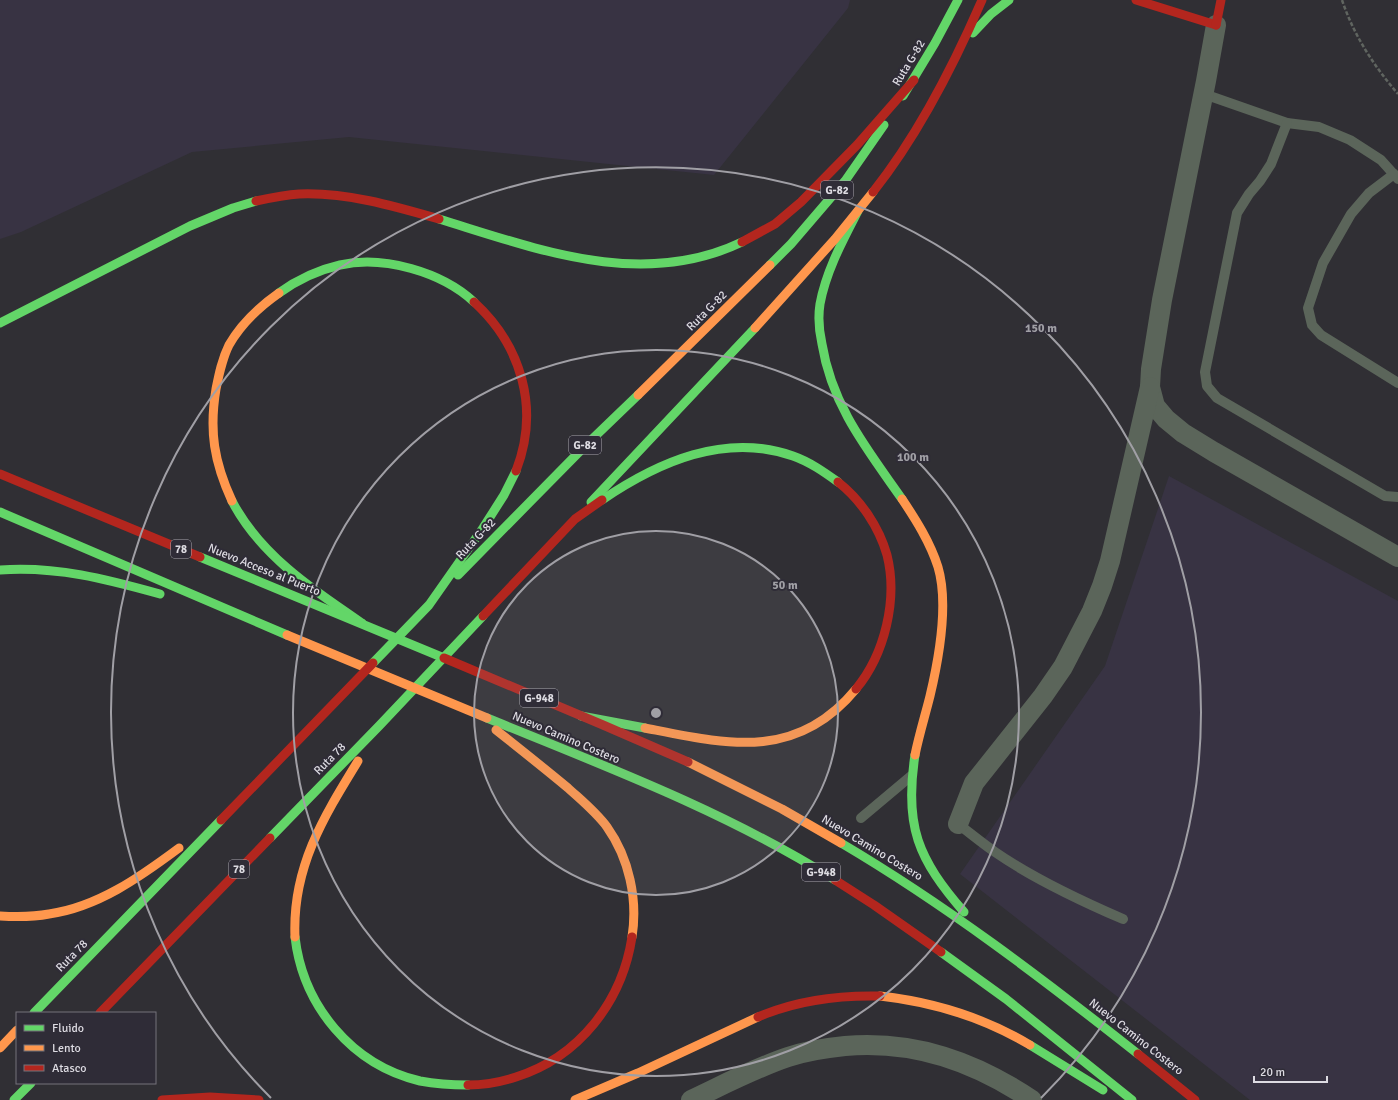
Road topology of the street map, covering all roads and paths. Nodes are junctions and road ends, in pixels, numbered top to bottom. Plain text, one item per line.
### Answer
1 (958, 0) edge
2 (982, 0) edge
3 (1009, 0) edge
4 (1136, 0) edge
5 (1221, 0) edge
6 (1342, 0) edge
7 (1216, 24) junction
8 (962, 44) junction
9 (914, 80) junction
10 (1204, 94) junction
11 (1398, 94) edge
12 (1287, 123) junction
13 (1396, 177) edge
14 (858, 211) junction
15 (0, 323) edge
16 (1398, 382) edge
17 (1150, 387) junction
18 (0, 474) edge
19 (1398, 497) edge
20 (0, 512) edge
21 (575, 519) junction
22 (1398, 557) edge
23 (0, 570) edge
24 (165, 595) dead end
25 (188, 602) dead end
26 (429, 605) junction
27 (248, 620) junction
28 (362, 623) junction
29 (497, 680) joint
30 (471, 712) junction
31 (581, 716) junction
32 (379, 726) junction
33 (912, 775) junction
34 (252, 787) junction
35 (861, 818) dead end
36 (958, 824) joint
37 (0, 916) edge
38 (1123, 919) dead end
39 (994, 943) junction
40 (35, 1012) edge
41 (101, 1012) edge
42 (16, 1031) edge
43 (0, 1048) edge
44 (30, 1084) edge
45 (14, 1100) edge
46 (162, 1100) edge
47 (259, 1100) edge
48 (575, 1100) edge
49 (692, 1100) edge
50 (1032, 1100) edge
51 (1120, 1100) edge
52 (1132, 1100) edge
53 (1195, 1100) edge

1 - 9 main road, Ruta G-82 / G-82
2 - 8 main road, G-82
3 - 8 main road
4 - 7 main road
5 - 7 main road
6 - 11 path
7 - 10 street
8 - 14 main road, G-82
9 - 15 main road
9 - 26 main road, Ruta G-82 / G-82
10 - 12 lane
10 - 17 street
12 - 13 lane
12 - 19 lane
13 - 16 lane
14 - 21 main road, G-82
14 - 33 main road
17 - 22 street
17 - 36 street
18 - 28 main road, Nuevo Acceso al Puerto / 78
20 - 27 main road
21 - 31 main road
21 - 32 main road, Ruta 78 / 78
23 - 24 main road
25 - 27 main road
26 - 28 main road
26 - 34 main road, Ruta 78
27 - 30 main road
28 - 29 main road, Nuevo Acceso al Puerto / 78
29 - 31 main road, Nuevo Camino Costero / G-948
30 - 32 main road
30 - 52 main road, Nuevo Camino Costero / G-948
31 - 39 main road, Nuevo Camino Costero / G-948
32 - 41 main road, Ruta 78 / 78
33 - 35 lane
33 - 39 main road
34 - 37 main road
34 - 40 main road, Ruta 78
36 - 38 lane
39 - 53 main road, Nuevo Camino Costero / G-948
42 - 43 main road
44 - 45 main road
46 - 47 main road
48 - 51 main road
49 - 50 street

